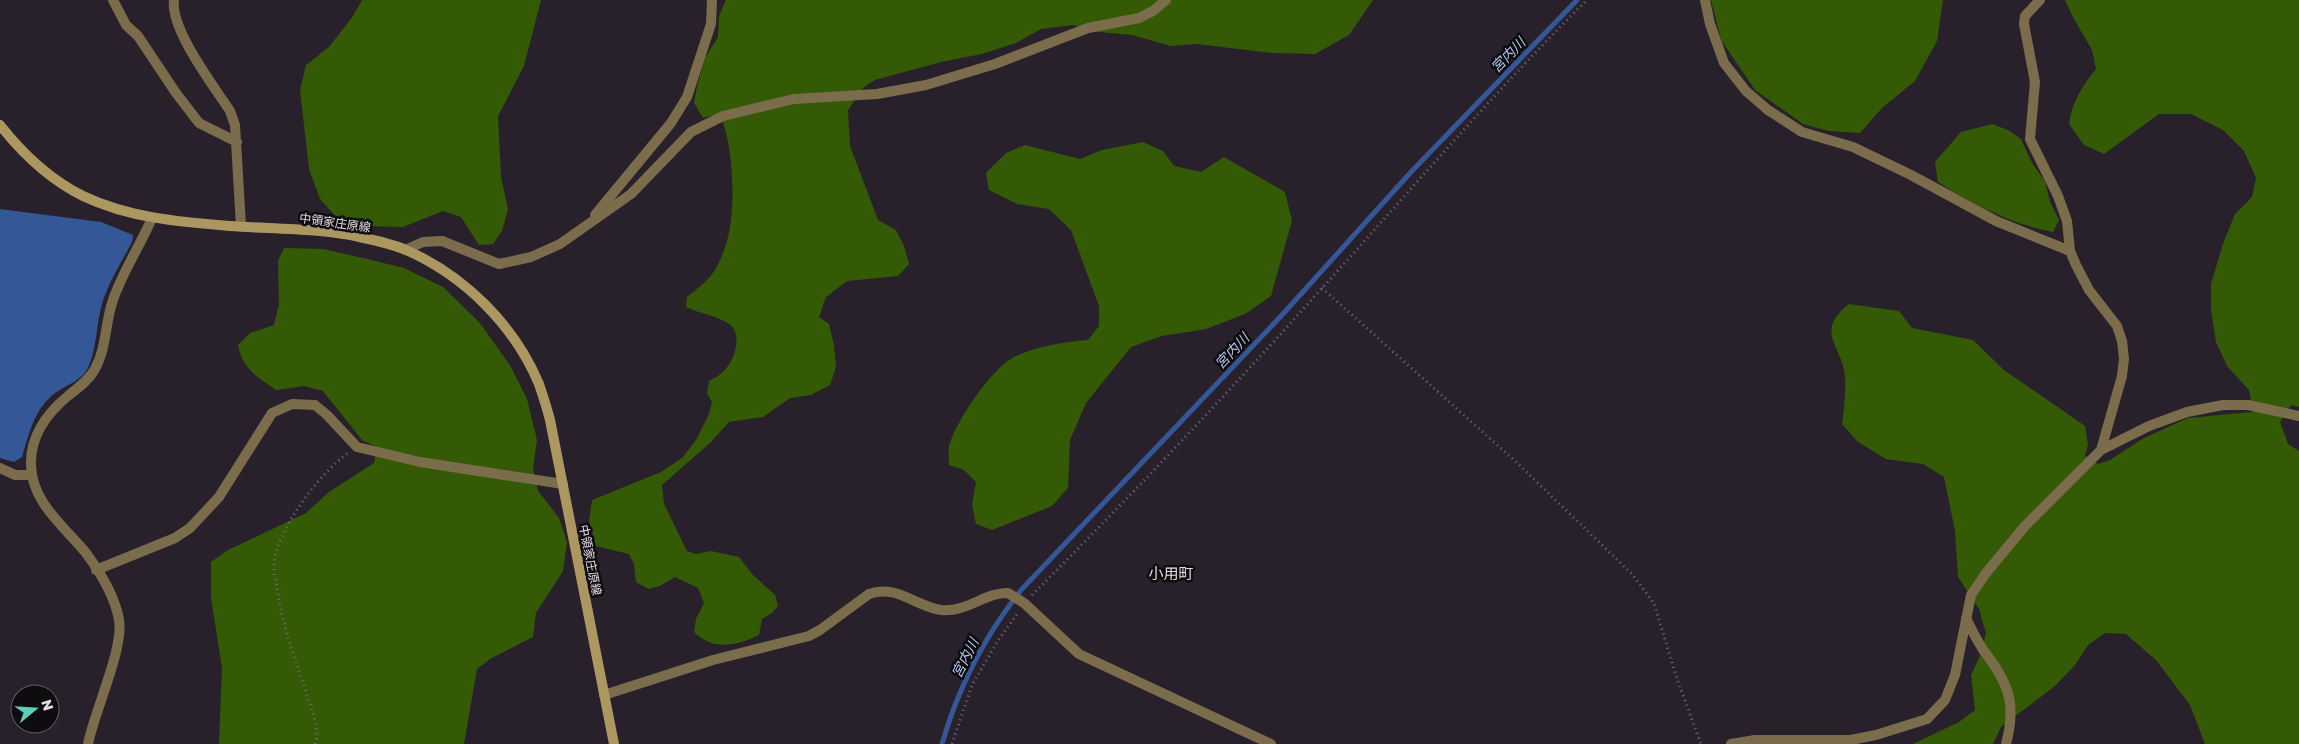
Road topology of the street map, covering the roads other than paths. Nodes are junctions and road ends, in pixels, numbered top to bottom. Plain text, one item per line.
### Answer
1 (113, 0) edge
2 (174, 0) edge
3 (712, 0) edge
4 (1166, 0) edge
5 (1705, 0) edge
6 (2040, 0) edge
7 (0, 125) edge
8 (237, 142) junction
9 (152, 218) junction
10 (588, 223) junction
11 (241, 226) junction
12 (405, 250) junction
13 (2070, 251) junction
14 (2299, 416) edge
15 (2101, 450) junction
16 (0, 468) edge
17 (32, 476) junction
18 (563, 484) junction
19 (96, 570) junction
20 (1966, 618) junction
21 (604, 695) junction
22 (88, 744) edge
23 (614, 744) edge
24 (1271, 744) edge
25 (1731, 744) edge
26 (2006, 744) edge

1 - 8 street
2 - 8 street
3 - 10 street
4 - 10 street
5 - 13 street
6 - 13 street
7 - 9 main road, 中領家庄原線
8 - 11 street
9 - 11 main road, 中領家庄原線
9 - 17 street
10 - 12 street
11 - 12 main road, 中領家庄原線
12 - 18 main road, 中領家庄原線
13 - 15 street
14 - 15 street
15 - 20 street
16 - 17 street
17 - 19 street
18 - 19 street
18 - 21 main road, 中領家庄原線
19 - 22 street
20 - 25 street
20 - 26 street
21 - 23 main road, 中領家庄原線
21 - 24 street

